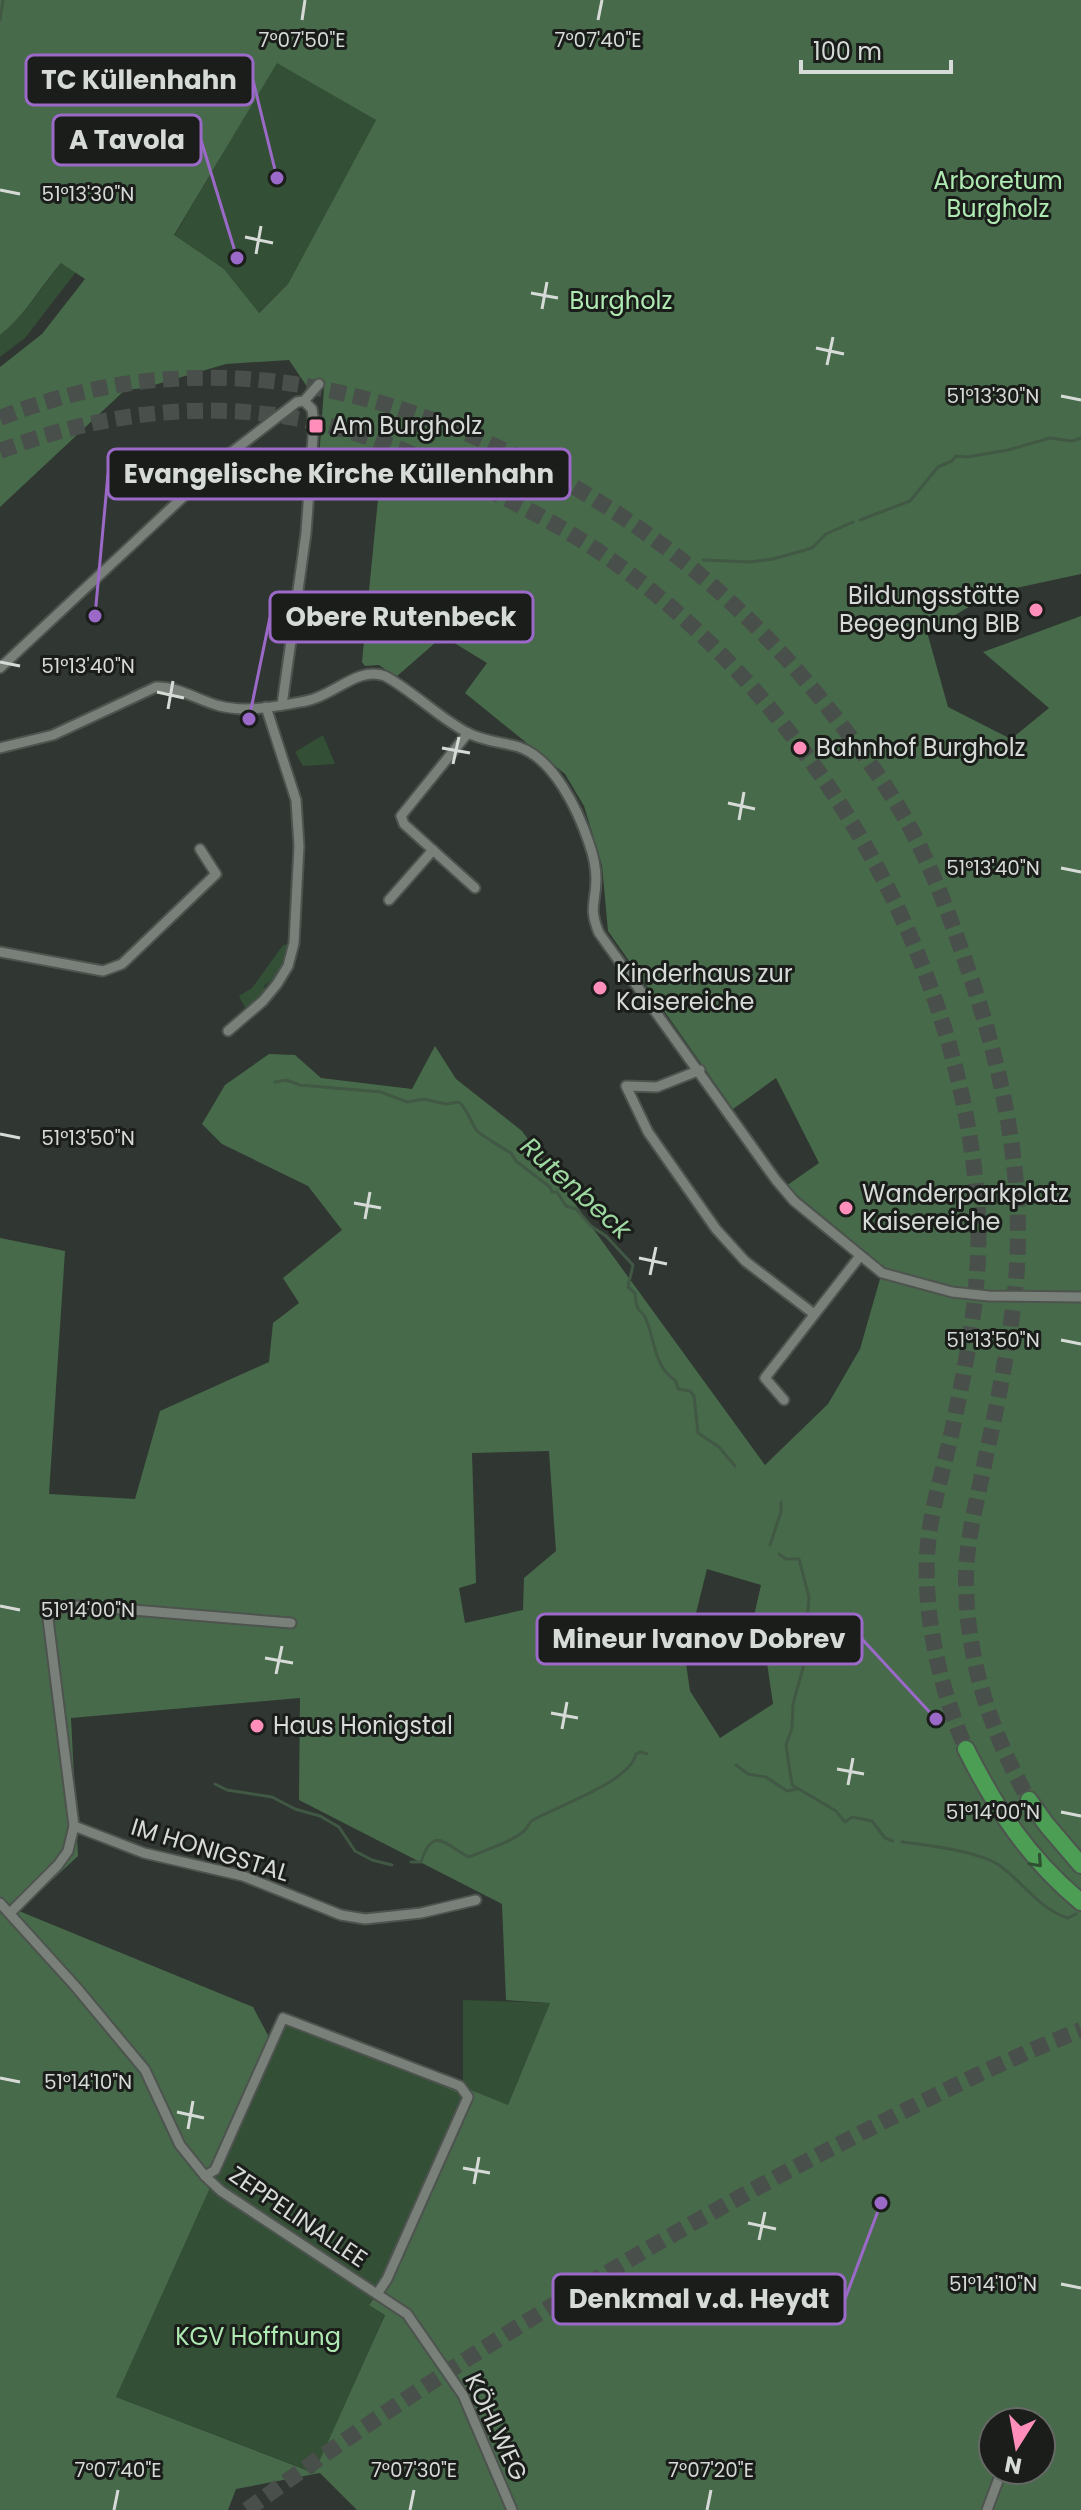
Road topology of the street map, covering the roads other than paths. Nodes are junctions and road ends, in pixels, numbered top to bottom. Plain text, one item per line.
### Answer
1 (319, 384) dead end
2 (304, 401) junction
3 (0, 668) edge
4 (282, 705) junction
5 (266, 707) junction
6 (468, 733) junction
7 (0, 748) edge
8 (200, 849) dead end
9 (433, 850) junction
10 (475, 888) dead end
11 (389, 900) dead end
12 (0, 952) edge
13 (228, 1031) dead end
14 (700, 1070) junction
15 (860, 1256) junction
16 (1081, 1297) edge
17 (814, 1314) junction
18 (784, 1400) dead end
19 (291, 1623) dead end
20 (966, 1749) tunnel mouth
21 (1029, 1800) tunnel mouth
22 (74, 1826) junction
23 (1081, 1865) edge
24 (476, 1900) dead end
25 (1081, 1902) edge
26 (0, 1903) edge
27 (10, 1913) junction
28 (205, 2176) junction
29 (377, 2294) junction
30 (996, 2486) edge
31 (512, 2510) edge
32 (987, 2510) edge

1 - 2 street
2 - 3 street
2 - 4 street
4 - 5 street
4 - 6 street
5 - 7 street
5 - 13 street
6 - 9 street
6 - 14 street
8 - 12 street
9 - 10 street
9 - 11 street
14 - 15 street
14 - 17 street
15 - 16 street
15 - 17 street
17 - 18 street
19 - 22 street
20 -> 25 highway
21 - 23 highway
22 - 24 street, IM HONIGSTAL
22 - 27 street
26 - 27 street, ZEPPELINALLEE
27 - 28 street, ZEPPELINALLEE
28 - 29 street, ZEPPELINALLEE
28 - 29 street
29 - 31 street, KÖHLWEG
30 - 32 street

